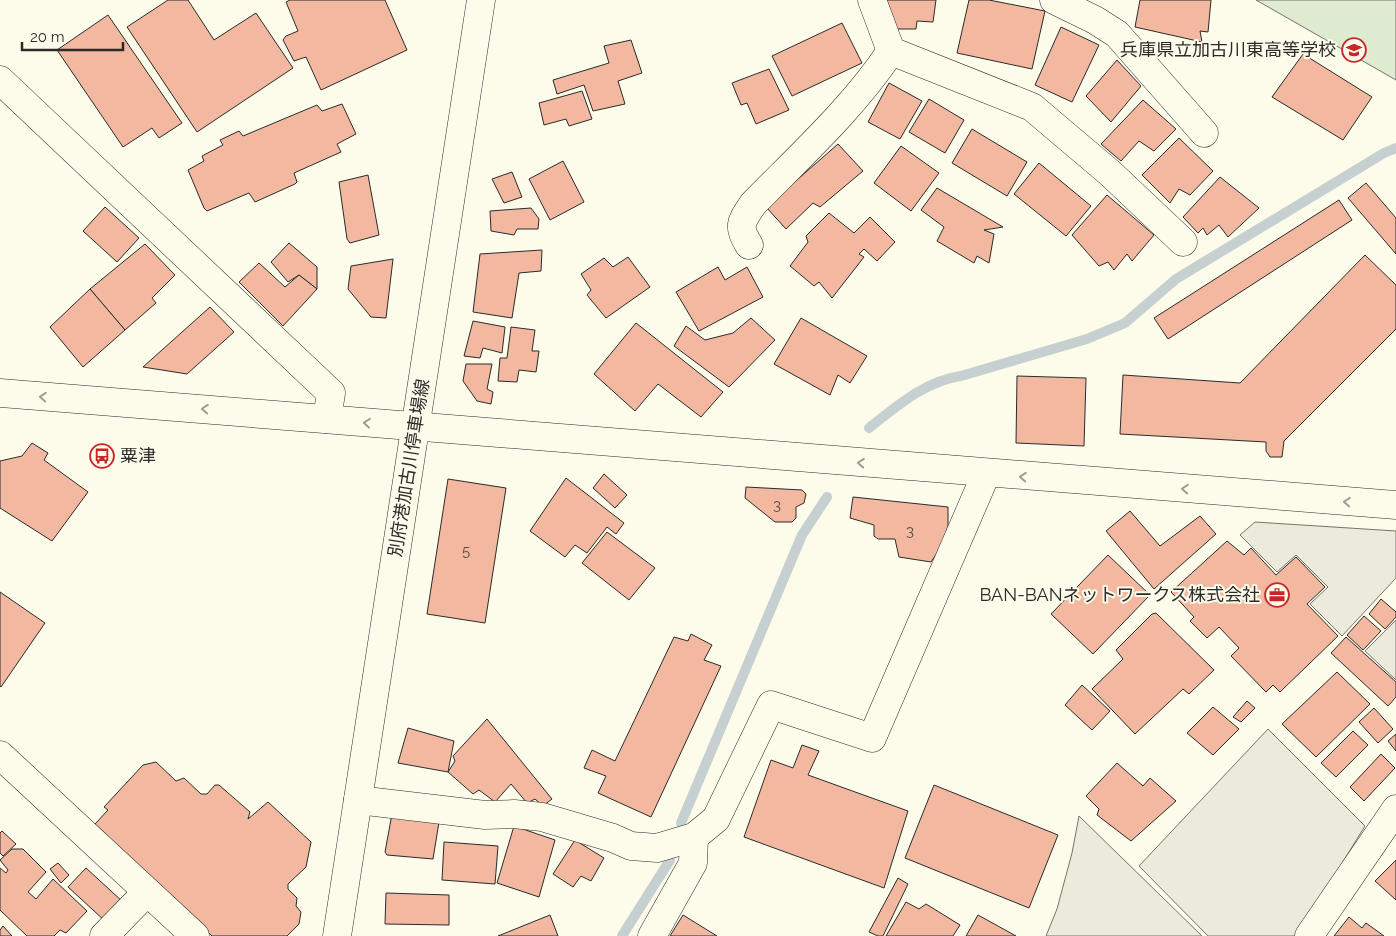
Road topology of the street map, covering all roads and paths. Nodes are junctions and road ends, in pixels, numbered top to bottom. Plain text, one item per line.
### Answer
1 (481, 0) edge
2 (872, 0) edge
3 (1054, 0) edge
4 (891, 51) junction
5 (0, 80) edge
6 (1204, 133) dead end
7 (1183, 242) dead end
8 (749, 245) dead end
9 (0, 393) edge
10 (327, 419) junction
11 (416, 428) junction
12 (986, 474) junction
13 (1396, 505) edge
14 (0, 755) edge
15 (358, 800) junction
16 (1394, 817) edge
17 (694, 837) junction
18 (147, 892) junction
19 (104, 936) edge
20 (195, 936) edge
21 (337, 936) edge
22 (652, 936) edge
23 (1309, 936) edge

1 - 11 street, 別府港加古川停車場線
2 - 4 street
3 - 6 street
4 - 7 street
4 - 8 street
5 - 10 street
10 -> 9 street
11 -> 10 street
12 -> 11 street
11 - 15 street, 別府港加古川停車場線
13 -> 12 street
12 - 17 street
14 - 18 street
15 - 17 street
15 - 21 street, 別府港加古川停車場線
16 - 23 street
17 - 22 street
18 - 19 street
18 - 20 street

